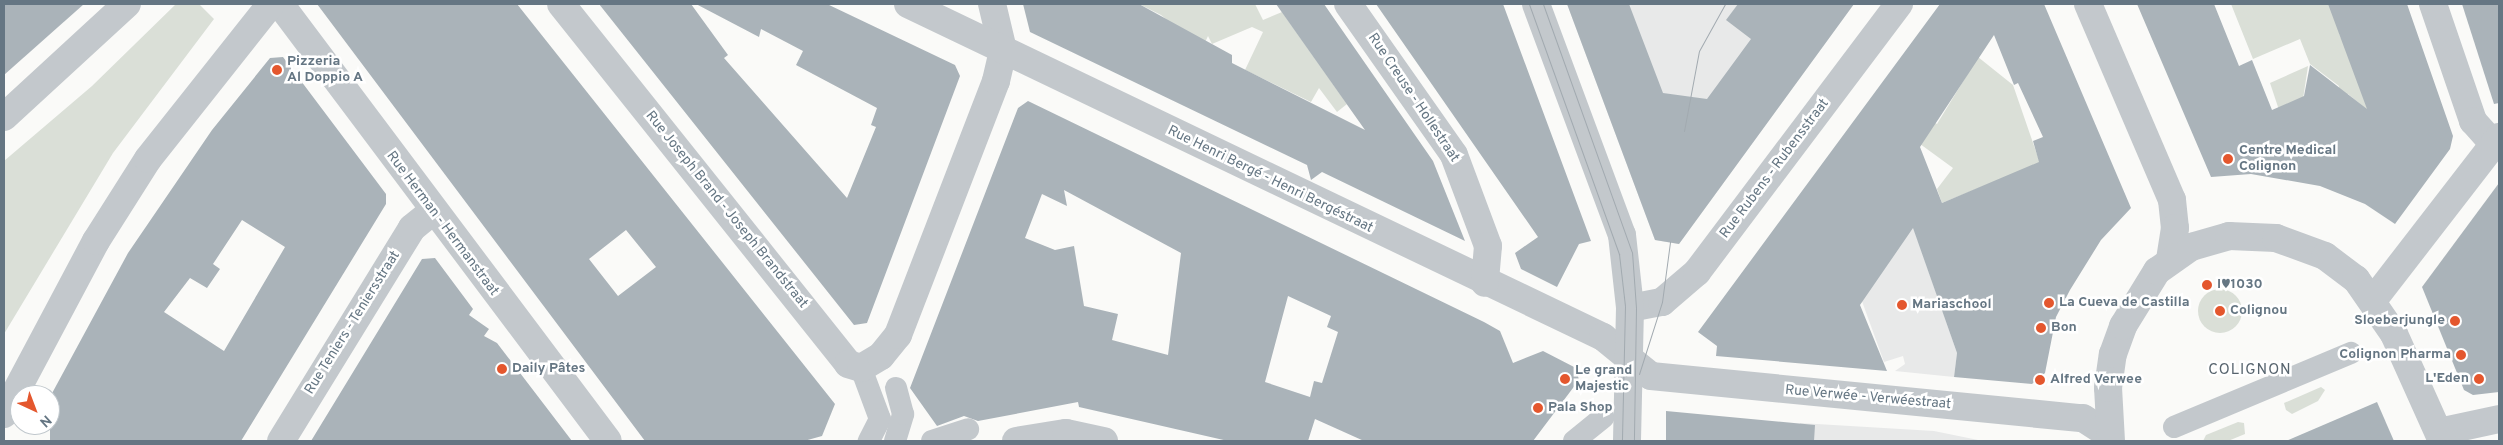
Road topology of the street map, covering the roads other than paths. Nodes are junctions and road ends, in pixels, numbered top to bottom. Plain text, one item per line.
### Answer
1 (126, 4) edge
2 (271, 4) edge
3 (280, 4) edge
4 (561, 4) edge
5 (908, 4) edge
6 (992, 4) edge
7 (1348, 4) edge
8 (1536, 4) edge
9 (1899, 4) edge
10 (2088, 4) edge
11 (2433, 4) edge
12 (1002, 50) junction
13 (4, 117) edge
14 (2497, 140) edge
15 (2172, 200) junction
16 (432, 212) junction
17 (2214, 238) junction
18 (2170, 260) junction
19 (1485, 283) junction
20 (2374, 299) junction
21 (1630, 308) junction
22 (2351, 353) dead end
23 (1629, 359) junction
24 (861, 368) junction
25 (896, 388) dead end
26 (4, 414) edge
27 (1604, 417) dead end
28 (2499, 419) edge
29 (2174, 427) dead end
30 (968, 429) dead end
31 (2440, 437) edge
32 (2110, 438) edge
33 (280, 441) edge
34 (608, 441) edge
35 (869, 441) edge
36 (895, 441) edge
37 (932, 441) edge
38 (1016, 441) edge
39 (1104, 441) edge
40 (1574, 441) edge
41 (1628, 441) edge

1 - 13 street
2 - 26 street
3 - 16 street, Rue Herman - Hermanstraat
4 - 24 street, Rue Joseph Brand - Joseph Brandstraat
5 - 12 street, Rue Henri Bergé - Henri Bergéstraat
6 - 12 street
7 - 19 street, Rue Creuse - Hollestraat
8 - 21 street
9 - 21 street, Rue Rubens - Rubensstraat
10 - 15 street
11 - 14 street
12 - 19 street, Rue Henri Bergé - Henri Bergéstraat
12 - 24 street
14 - 20 street
15 - 17 street
15 - 18 street
16 - 33 street, Rue Teniers - Teniersstraat
16 - 34 street, Rue Herman - Hermanstraat
17 - 18 street
17 - 20 street
18 - 32 street
19 - 23 street, Rue Henri Bergé - Henri Bergéstraat
20 - 31 street
21 - 23 street
22 - 29 street
23 - 32 street, Rue Verwée - Verwéestraat
23 - 41 street
24 - 35 street
25 - 36 street
27 - 40 street
28 - 31 street
30 - 37 street
38 - 39 street

